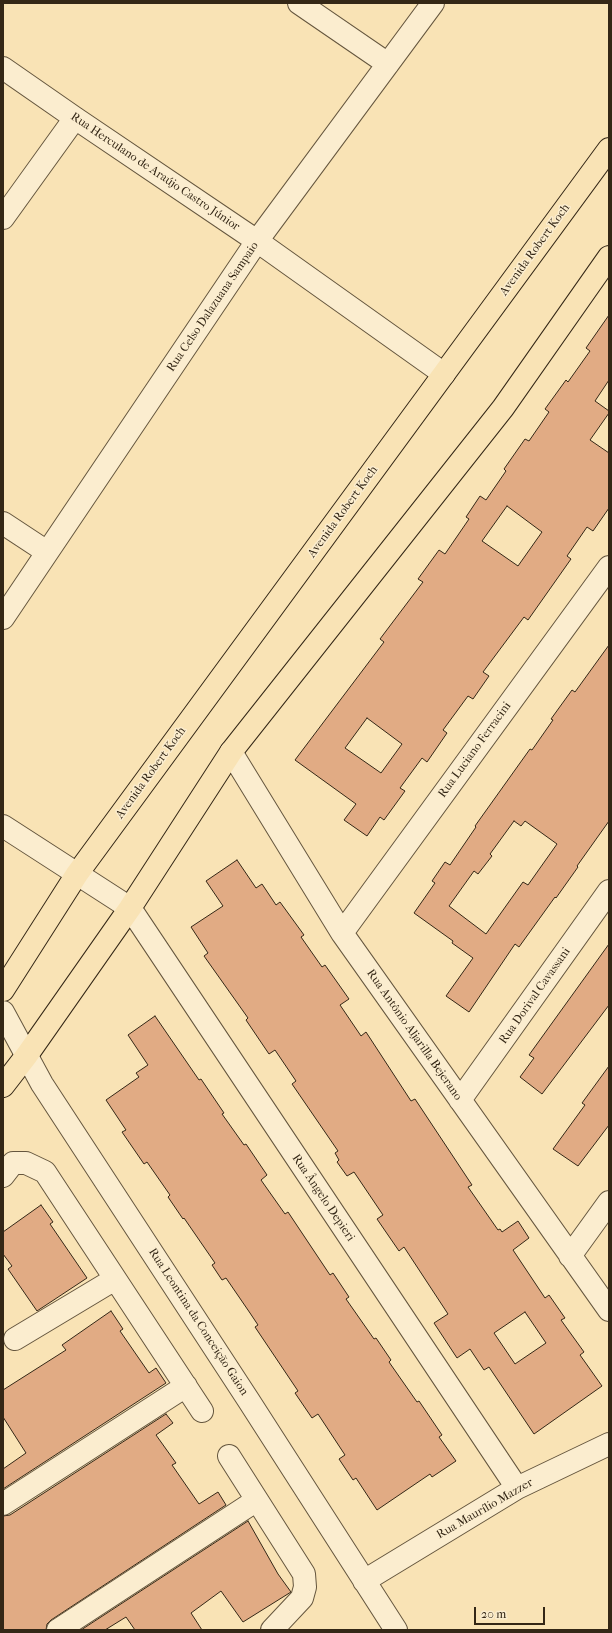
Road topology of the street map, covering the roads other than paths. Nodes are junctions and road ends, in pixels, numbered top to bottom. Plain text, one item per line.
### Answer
1 (299, 3) edge
2 (433, 3) edge
3 (388, 64) junction
4 (3, 68) edge
5 (75, 118) junction
6 (609, 149) edge
7 (3, 218) edge
8 (257, 241) junction
9 (609, 257) edge
10 (444, 374) junction
11 (3, 523) edge
12 (47, 552) junction
13 (609, 567) edge
14 (3, 618) edge
15 (231, 752) junction
16 (3, 826) edge
17 (77, 874) junction
18 (609, 891) edge
19 (130, 908) junction
20 (342, 933) junction
21 (3, 990) edge
22 (3, 1012) edge
23 (27, 1055) junction
24 (3, 1086) edge
25 (460, 1100) junction
26 (3, 1176) edge
27 (609, 1202) edge
28 (570, 1256) junction
29 (115, 1279) junction
30 (609, 1310) edge
31 (15, 1339) dead end
32 (186, 1386) junction
33 (202, 1411) dead end
34 (609, 1444) edge
35 (230, 1456) dead end
36 (517, 1488) junction
37 (257, 1500) junction
38 (3, 1504) edge
39 (364, 1581) junction
40 (58, 1630) edge
41 (272, 1630) edge
42 (396, 1630) edge

1 - 3 street
2 - 3 street, Rua Celso Dalazuana Sampaio
3 - 8 street, Rua Celso Dalazuana Sampaio
4 - 5 street, Rua Herculano de Araújo Castro Júnior
5 - 7 street
5 - 8 street, Rua Herculano de Araújo Castro Júnior
6 - 10 main road, Avenida Robert Koch
8 - 10 street, Rua Herculano de Araújo Castro Júnior
8 - 12 street, Rua Celso Dalazuana Sampaio
9 - 15 main road
10 - 17 main road, Avenida Robert Koch
11 - 12 street
12 - 14 street, Rua Celso Dalazuana Sampaio
13 - 20 street, Rua Luciano Ferracini
15 - 19 main road
15 - 20 street, Rua Antônio Aljarilla Bejerano
16 - 17 street
17 - 19 street
17 - 21 main road, Avenida Robert Koch
18 - 25 street, Rua Dorival Cavassani
19 - 23 main road
19 - 36 street, Rua Ângelo Depieri
20 - 25 street, Rua Antônio Aljarilla Bejerano
22 - 23 street, Rua Leontina da Conceição Gaion
23 - 24 main road
23 - 39 street, Rua Leontina da Conceição Gaion
25 - 28 street, Rua Antônio Aljarilla Bejerano
26 - 29 street
27 - 28 street
28 - 30 street, Rua Antônio Aljarilla Bejerano
29 - 31 street
29 - 32 street
32 - 33 street
32 - 38 street
34 - 36 street, Rua Maurílio Mazzer
35 - 37 street
36 - 39 street, Rua Maurílio Mazzer
37 - 40 street
37 - 41 street
39 - 42 street, Rua Leontina da Conceição Gaion

